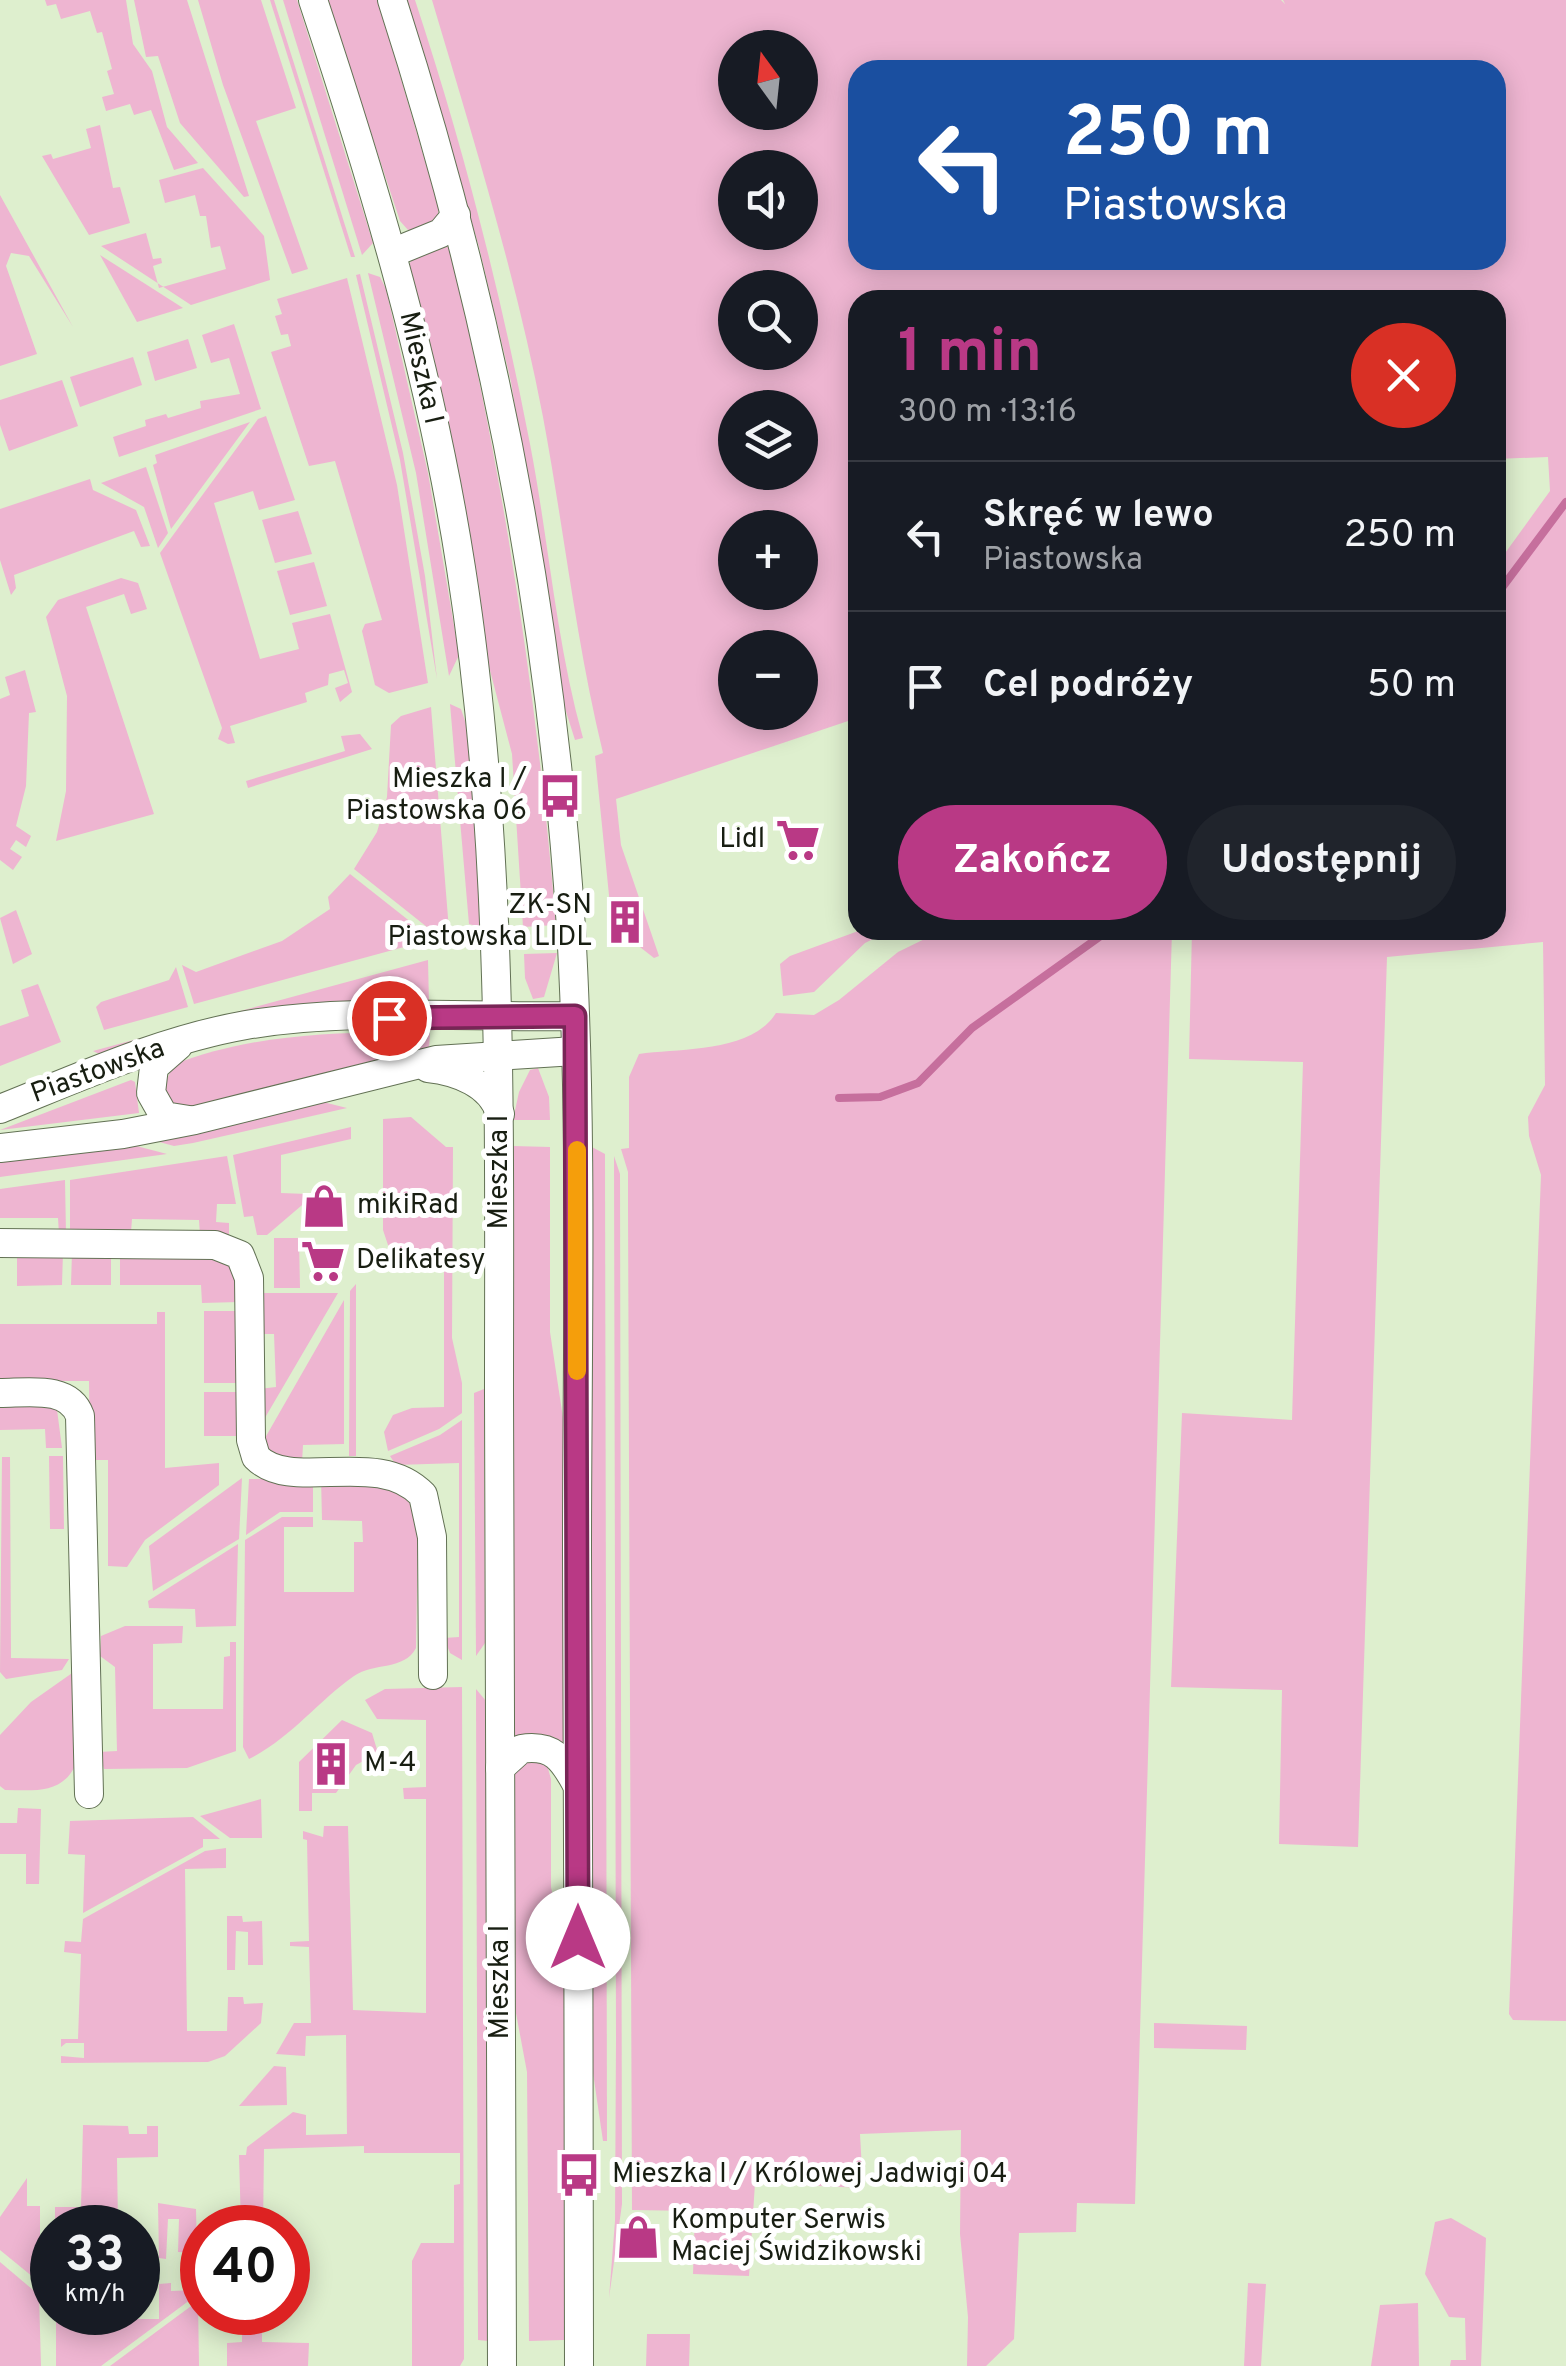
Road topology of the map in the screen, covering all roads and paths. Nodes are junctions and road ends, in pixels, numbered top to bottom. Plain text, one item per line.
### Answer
1 (313, 0) edge
2 (392, 0) edge
3 (456, 215) junction
4 (392, 253) junction
5 (575, 1016) junction
6 (498, 1018) junction
7 (197, 1037) junction
8 (575, 1051) junction
9 (499, 1054) junction
10 (412, 1066) junction
11 (0, 1108) edge
12 (500, 1114) junction
13 (195, 1120) junction
14 (0, 1148) edge
15 (0, 1242) edge
16 (0, 1393) edge
17 (433, 1675) dead end
18 (500, 1768) junction
19 (578, 1787) junction
20 (89, 1794) dead end
21 (502, 2366) edge
22 (579, 2366) edge

1 - 4 street, Mieszka I
2 - 3 street
3 - 4 street
3 - 5 street
4 - 6 street, Mieszka I
5 - 6 street, Piastowska
5 - 8 street
6 - 7 street, Piastowska
6 - 9 street, Mieszka I
7 - 11 street, Piastowska
7 - 13 street, Piastowska
8 - 9 street, Piastowska
8 - 19 street
9 - 10 street, Piastowska
9 - 12 street, Mieszka I
10 - 12 street, Piastowska
10 - 13 street, Piastowska
12 - 18 street, Mieszka I
13 - 14 street, Piastowska
15 - 17 street
16 - 20 street
18 - 19 street
18 - 21 street, Mieszka I
19 - 22 street

